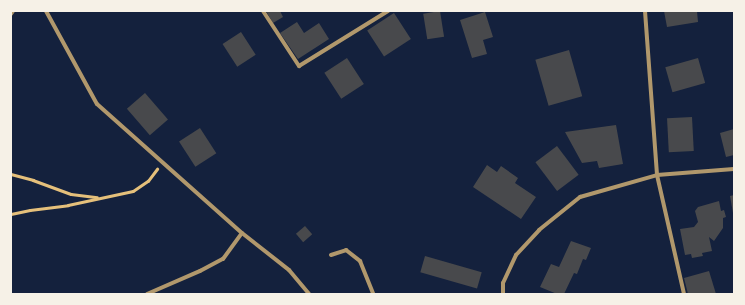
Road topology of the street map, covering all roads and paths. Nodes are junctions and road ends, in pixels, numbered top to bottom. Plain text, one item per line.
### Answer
1 (13, 11) edge
2 (46, 11) edge
3 (264, 11) edge
4 (388, 11) edge
5 (645, 11) edge
6 (11, 14) edge
7 (160, 159) junction
8 (734, 169) edge
9 (11, 174) edge
10 (657, 175) junction
11 (100, 197) junction
12 (11, 214) edge
13 (242, 234) junction
14 (330, 255) dead end
15 (147, 294) edge
16 (309, 294) edge
17 (373, 294) edge
18 (503, 294) edge
19 (684, 294) edge

1 - 6 street
2 - 7 street
3 - 4 street
5 - 10 street
7 - 11 path
7 - 13 street
8 - 10 street
9 - 11 path
10 - 18 street
10 - 19 street
11 - 12 path
13 - 15 street
13 - 16 street
14 - 17 street

